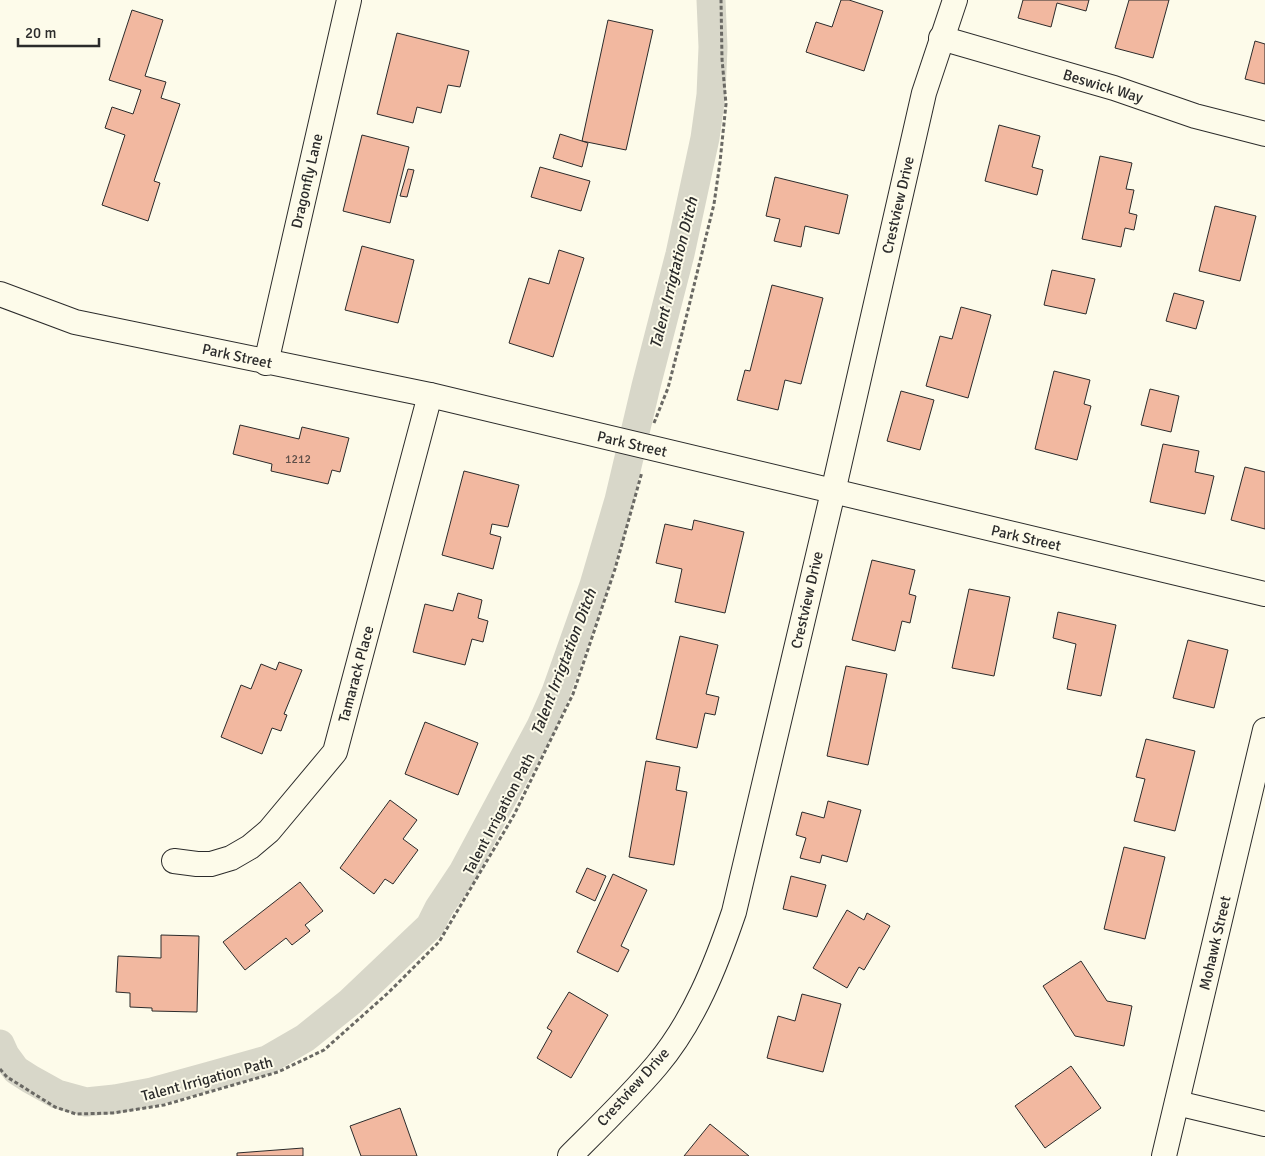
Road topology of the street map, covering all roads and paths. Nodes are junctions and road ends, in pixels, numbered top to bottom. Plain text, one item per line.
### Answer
1 (349, 0) edge
2 (721, 0) edge
3 (955, 0) edge
4 (941, 38) junction
5 (1265, 134) edge
6 (0, 294) edge
7 (266, 363) junction
8 (430, 395) junction
9 (644, 447) junction
10 (833, 492) junction
11 (1265, 594) edge
12 (1265, 730) edge
13 (174, 861) dead end
14 (0, 1069) edge
15 (1177, 1103) junction
16 (1265, 1124) edge
17 (570, 1156) edge
18 (1164, 1156) edge

1 - 7 street, Dragonfly Lane
2 - 9 path, Talent Irrigation Path
3 - 4 street, Crestview Drive
4 - 5 street, Beswick Way
4 - 10 street, Crestview Drive
6 - 7 street, Park Street
7 - 8 street, Park Street
8 - 9 street, Park Street
8 - 13 street, Tamarack Place
9 - 10 street, Park Street
9 - 14 path, Talent Irrigation Path
10 - 11 street, Park Street
10 - 17 street, Crestview Drive
12 - 15 street, Mohawk Street
15 - 16 street
15 - 18 street, Mohawk Street

